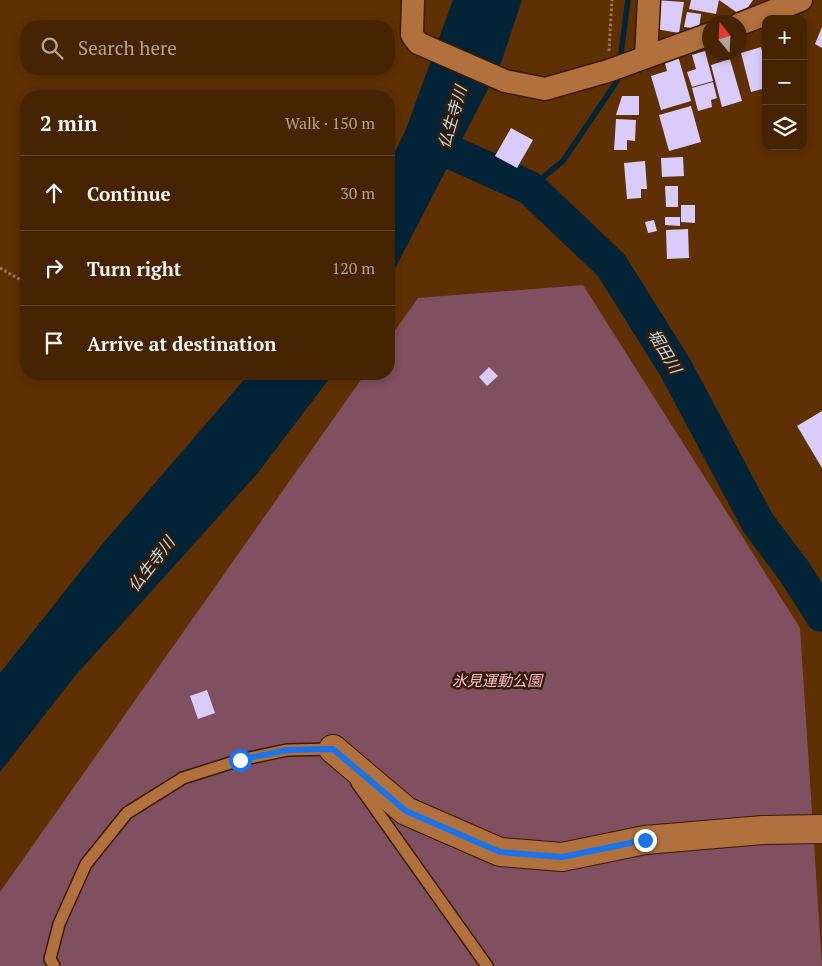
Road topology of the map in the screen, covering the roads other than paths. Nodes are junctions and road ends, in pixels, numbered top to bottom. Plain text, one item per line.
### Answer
1 (413, 0) edge
2 (648, 0) edge
3 (802, 0) edge
4 (747, 21) edge
5 (702, 37) edge
6 (646, 57) junction
7 (333, 749) junction
8 (822, 829) edge
9 (54, 966) edge
10 (487, 966) edge

1 - 6 street
2 - 6 street
3 - 4 street
5 - 6 street
7 - 8 street
7 - 9 lane
7 - 10 lane

